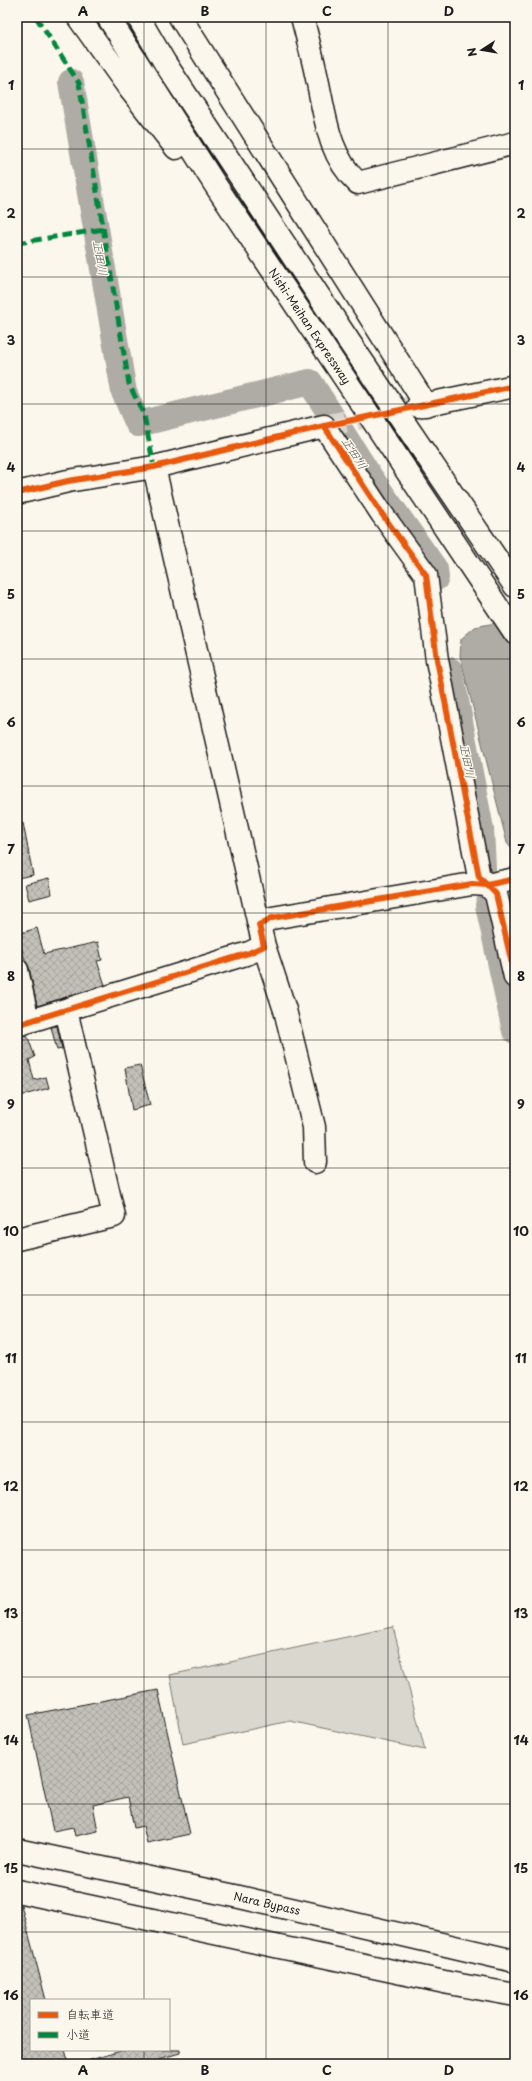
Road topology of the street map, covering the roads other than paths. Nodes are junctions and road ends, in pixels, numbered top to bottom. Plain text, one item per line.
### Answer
1 (78, 17) edge
2 (108, 17) edge
3 (138, 17) edge
4 (180, 17) edge
5 (302, 17) edge
6 (515, 143) edge
7 (292, 298) junction
8 (515, 386) edge
9 (154, 467) junction
10 (17, 493) edge
11 (515, 586) edge
12 (515, 633) edge
13 (515, 879) edge
14 (487, 885) junction
15 (259, 925) junction
16 (264, 946) junction
17 (17, 970) edge
18 (515, 977) edge
19 (66, 1010) junction
20 (22, 1023) edge
21 (315, 1162) dead end
22 (17, 1239) edge
23 (17, 1850) edge
24 (17, 1891) edge
25 (515, 1961) edge
26 (515, 1996) edge

1 - 7 main road
2 - 7 main road, Nishi-Meihan Expressway
3 - 11 main road
4 - 8 main road
5 - 6 main road
7 - 12 main road, Nishi-Meihan Expressway
9 - 10 main road
9 - 14 main road
9 - 15 main road
13 - 14 main road
14 - 15 main road
14 - 18 main road
15 - 16 main road
16 - 19 main road
16 - 21 main road
17 - 20 main road
19 - 20 main road
19 - 22 main road
23 - 25 main road, Nara Bypass
24 - 26 main road

